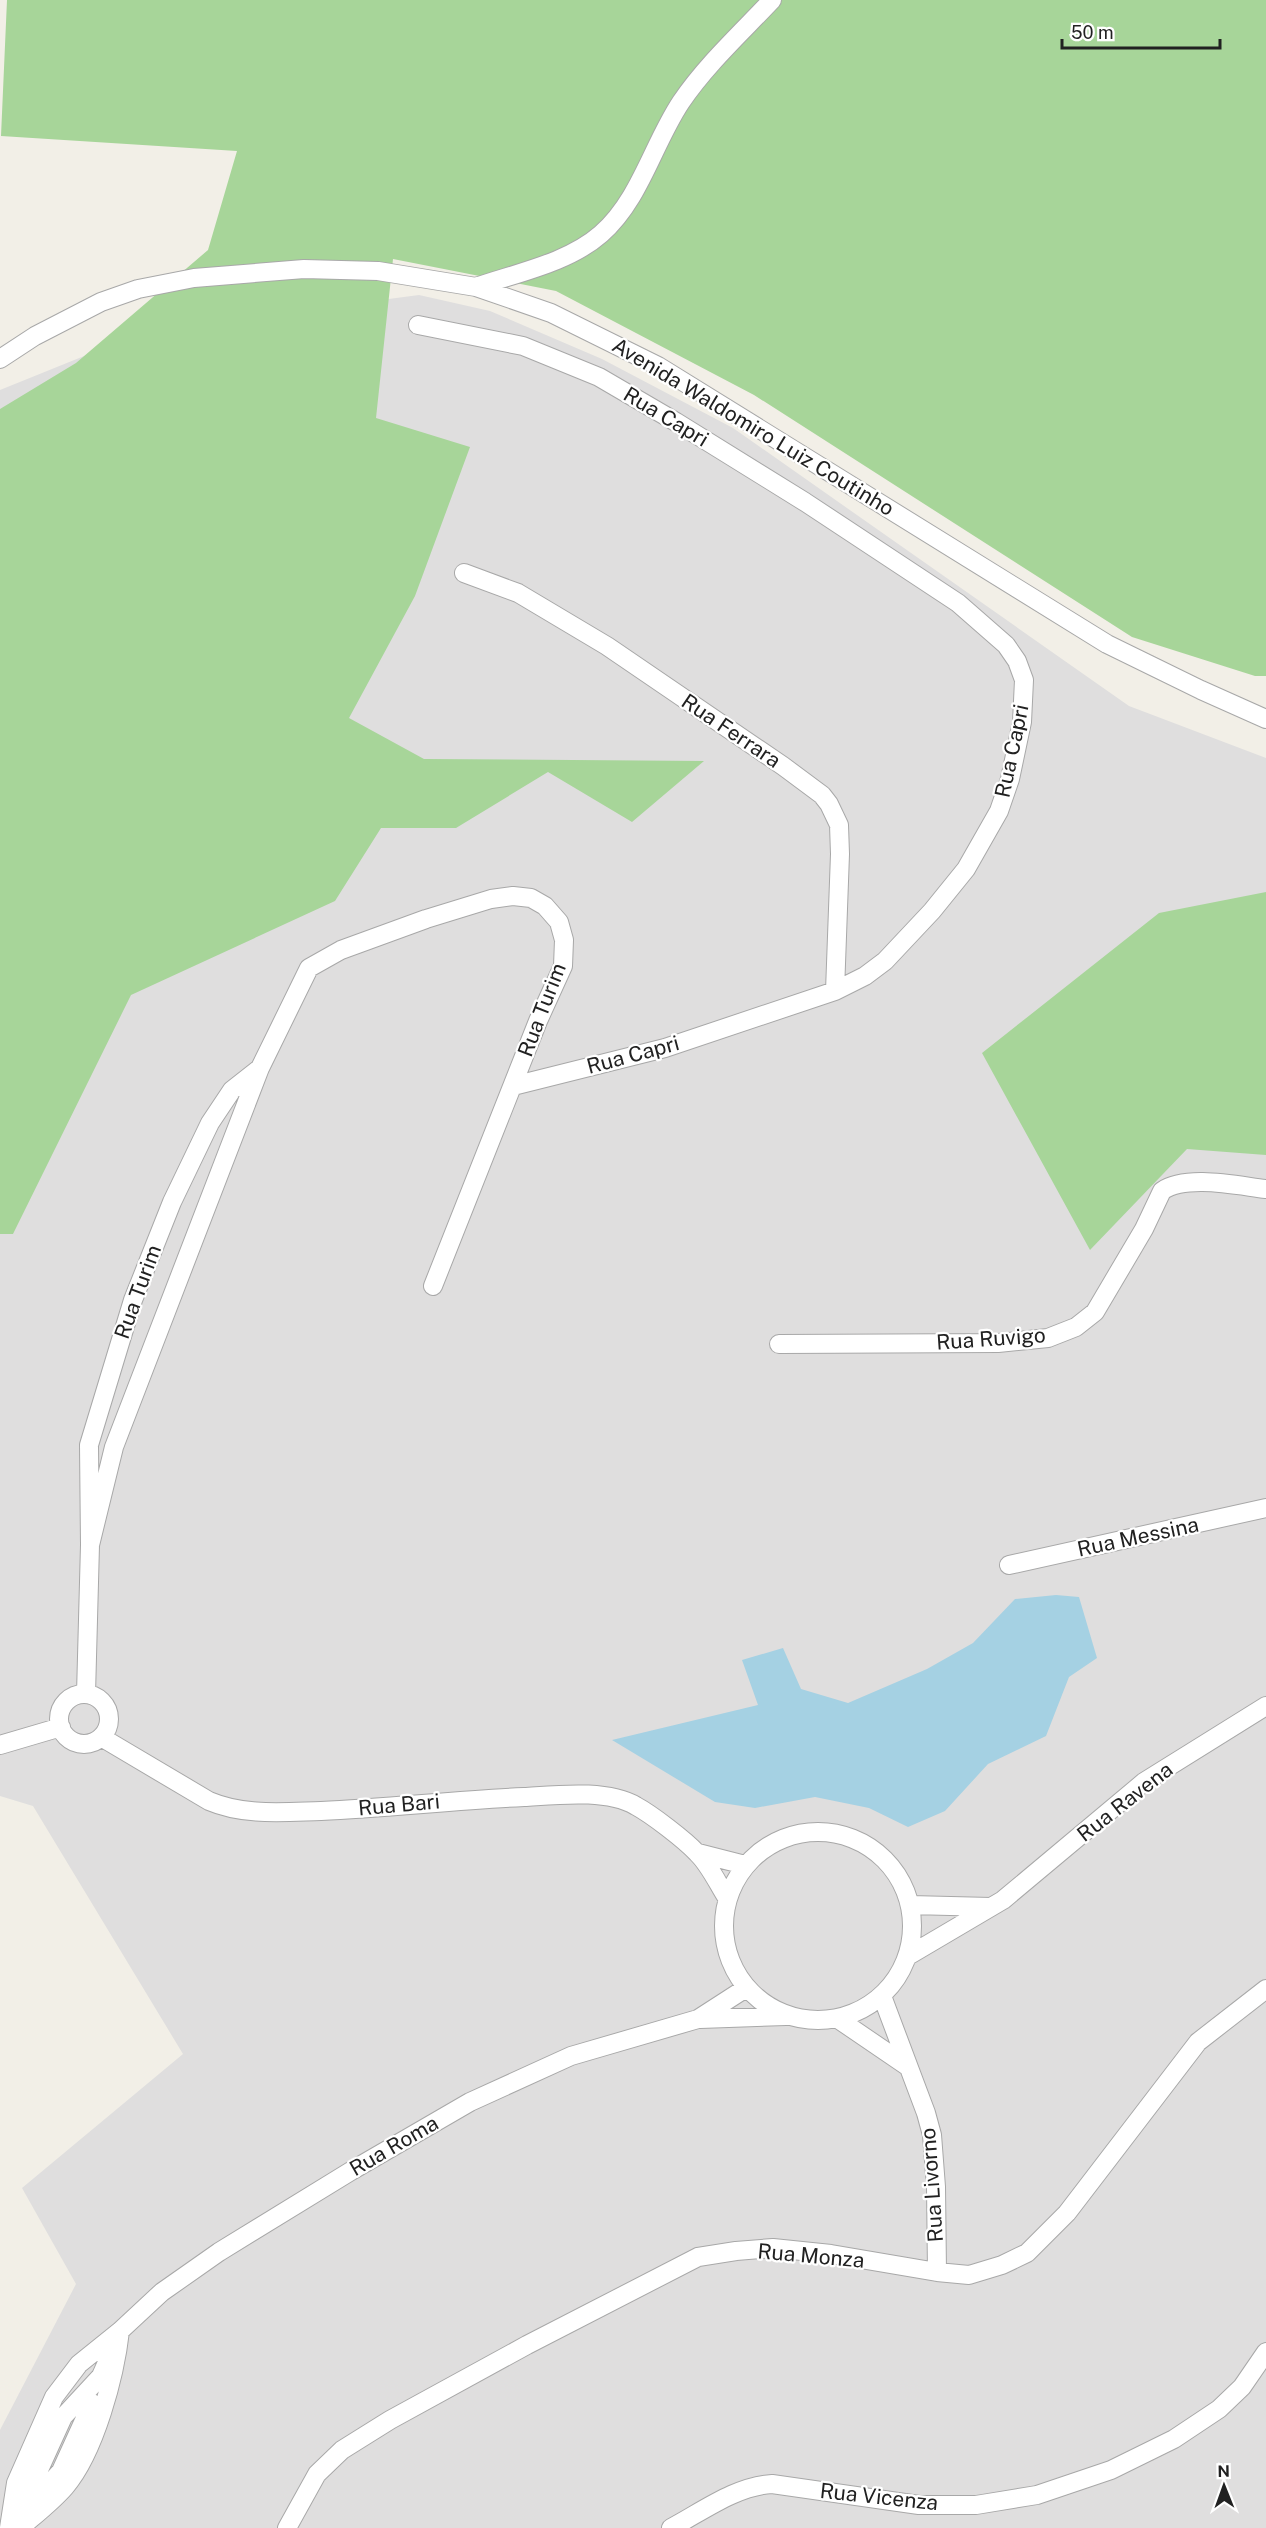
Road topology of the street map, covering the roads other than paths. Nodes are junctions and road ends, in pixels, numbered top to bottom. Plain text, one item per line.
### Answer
1 (772, 0) edge
2 (476, 287) junction
3 (418, 325) dead end
4 (0, 359) edge
5 (464, 573) dead end
6 (1266, 719) edge
7 (835, 991) junction
8 (261, 1068) junction
9 (513, 1086) junction
10 (1266, 1189) edge
11 (433, 1286) dead end
12 (779, 1344) dead end
13 (1265, 1510) edge
14 (90, 1545) junction
15 (1009, 1565) dead end
16 (86, 1694) junction
17 (1266, 1706) edge
18 (61, 1727) junction
19 (101, 1737) junction
20 (0, 1745) edge
21 (698, 1853) junction
22 (745, 1865) junction
23 (727, 1898) junction
24 (910, 1905) junction
25 (991, 1907) junction
26 (908, 1956) junction
27 (746, 1988) junction
28 (1266, 1989) edge
29 (882, 1996) junction
30 (787, 2016) junction
31 (698, 2019) junction
32 (838, 2019) junction
33 (907, 2066) junction
34 (937, 2272) junction
35 (120, 2331) junction
36 (1266, 2352) edge
37 (101, 2376) junction
38 (15, 2525) edge
39 (287, 2528) edge
40 (671, 2528) edge

1 - 2 street
2 - 4 street, Avenida Waldomiro Luiz Coutinho
2 - 6 street, Avenida Waldomiro Luiz Coutinho
3 - 7 street, Rua Capri
5 - 7 street, Rua Ferrara
7 - 9 street, Rua Capri
8 - 9 street, Rua Turim
8 - 14 street, Rua Turim
8 - 14 street, Rua Turim
9 - 11 street, Rua Turim
10 - 12 street, Rua Ruvigo
13 - 15 street, Rua Messina
14 - 16 street, Rua Turim
16 - 18 street
16 - 19 street
17 - 25 street, Rua Ravena
18 - 19 street
18 - 20 street
19 - 21 street, Rua Bari
21 - 22 street, Rua Bari
21 - 23 street, Rua Bari
22 - 23 street
22 - 24 street
23 - 27 street
24 - 25 street
24 - 26 street
25 - 26 street, Rua Ravena
26 - 29 street
27 - 30 street
27 - 31 street, Rua Roma
28 - 34 street, Rua Monza
29 - 32 street
29 - 33 street, Rua Livorno
30 - 31 street, Rua Roma
30 - 32 street
31 - 35 street, Rua Roma
32 - 33 street
33 - 34 street, Rua Livorno
34 - 39 street, Rua Monza
35 - 37 street, Rua Roma
35 - 38 street
35 - 38 street, Rua Roma
36 - 40 street, Rua Vicenza
37 - 38 street
37 - 38 street, Rua Roma

